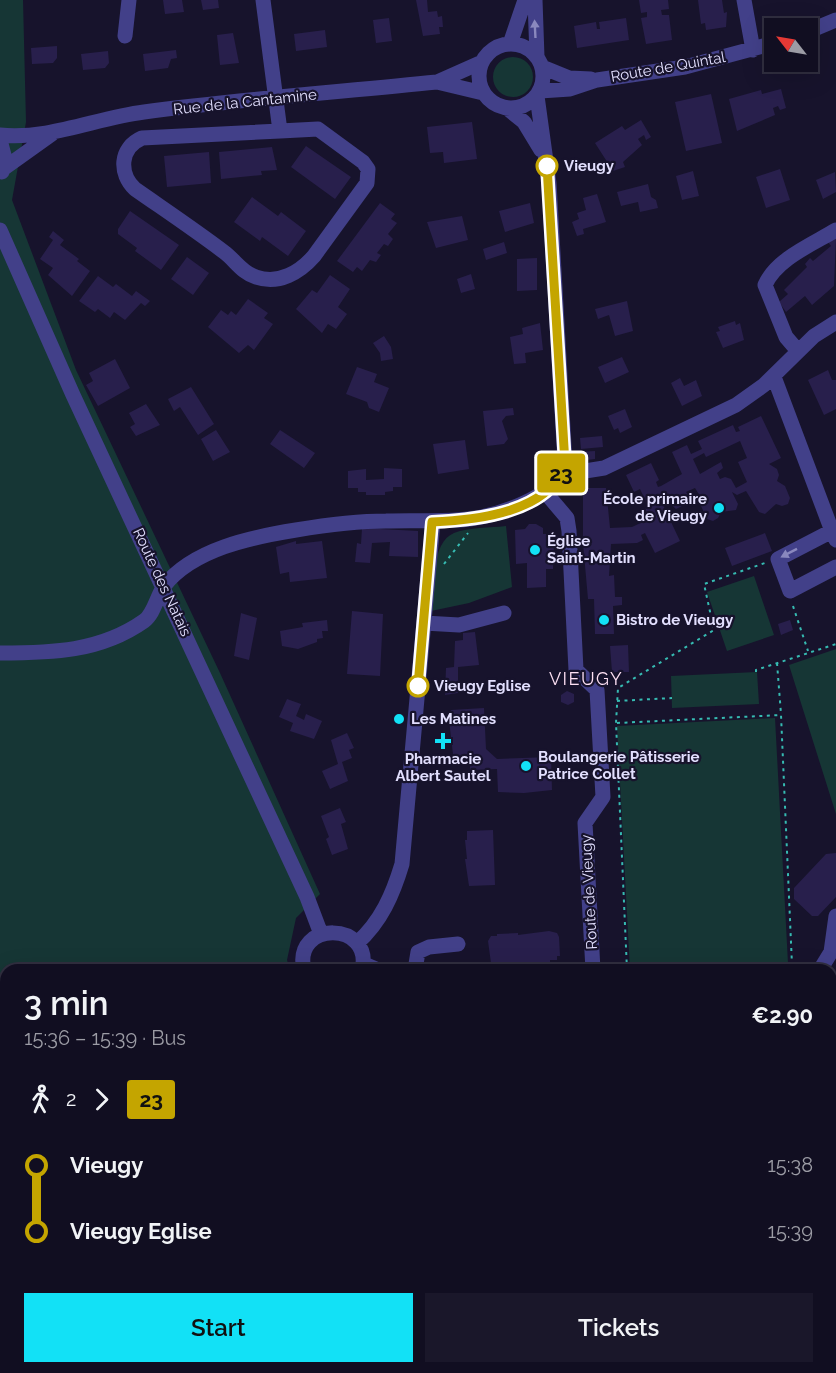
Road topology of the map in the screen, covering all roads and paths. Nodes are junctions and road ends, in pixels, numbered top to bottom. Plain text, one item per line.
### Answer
1 (129, 0) edge
2 (263, 0) edge
3 (525, 0) edge
4 (535, 0) edge
5 (744, 0) edge
6 (836, 20) edge
7 (818, 27) edge
8 (124, 36) dead end
9 (510, 44) junction
10 (764, 46) edge
11 (753, 50) junction
12 (482, 62) junction
13 (540, 62) junction
14 (597, 80) junction
15 (437, 82) junction
16 (483, 93) junction
17 (539, 94) junction
18 (275, 99) junction
19 (508, 109) junction
20 (280, 131) junction
21 (54, 132) junction
22 (0, 135) edge
23 (0, 140) edge
24 (546, 161) junction
25 (2, 172) edge
26 (0, 225) edge
27 (836, 230) edge
28 (0, 231) edge
29 (836, 322) edge
30 (798, 351) junction
31 (774, 377) junction
32 (560, 475) junction
33 (545, 492) junction
34 (479, 519) junction
35 (432, 522) junction
36 (834, 535) edge
37 (778, 559) junction
38 (442, 566) dead end
39 (836, 567) edge
40 (164, 586) junction
41 (790, 591) junction
42 (504, 613) dead end
43 (424, 623) junction
44 (836, 644) edge
45 (809, 652) junction
46 (0, 653) edge
47 (777, 663) junction
48 (756, 672) dead end
49 (672, 698) dead end
50 (617, 701) junction
51 (781, 715) junction
52 (616, 723) junction
53 (836, 916) edge
54 (321, 934) junction
55 (357, 943) junction
56 (458, 944) dead end
57 (304, 964) edge
58 (362, 964) edge
59 (416, 964) edge
60 (593, 964) edge
61 (627, 964) edge
62 (792, 964) edge
63 (824, 964) edge

1 - 8 street
2 - 18 street
3 - 9 street
13 -> 4 street
5 - 11 street
6 - 7 street
9 - 12 street
9 - 13 street
10 - 11 street, Route de Quintal
11 - 14 street, Route de Quintal
12 - 15 street, Rue de la Cantamine
12 - 16 street
13 - 14 street, Route de Quintal
13 - 17 street
14 - 17 street, Route de Quintal
15 - 16 street, Rue de la Cantamine
15 - 18 street, Rue de la Cantamine
16 - 19 street
17 - 19 street
17 - 24 street
18 - 20 street
18 - 21 street, Rue de la Cantamine
19 - 24 street
20 - 20 street
21 - 22 street, Rue de la Cantamine
21 - 25 street, Rue de la Cantamine
23 - 25 street
24 - 32 street
26 - 28 street, Route des Natais
27 - 30 street
28 - 40 street, Route des Natais
29 - 30 street
30 - 31 street
31 - 32 street
31 - 36 street
32 - 33 street
33 - 34 street
33 - 60 street, Route de Vieugy
34 - 35 street
34 - 38 path
35 - 40 street
35 - 43 street
36 -> 37 street
37 - 41 street
37 - 50 path
39 - 41 street
40 - 46 street
40 - 54 street, Route des Natais
41 - 45 path
42 - 43 street
43 - 55 street
44 - 45 path
45 - 47 path
47 - 48 path
47 - 51 path
49 - 50 path
50 - 52 path
51 - 52 path
51 - 62 path
52 - 61 path
53 - 63 street
54 - 55 street
54 - 57 street
55 - 58 street
56 - 59 street

